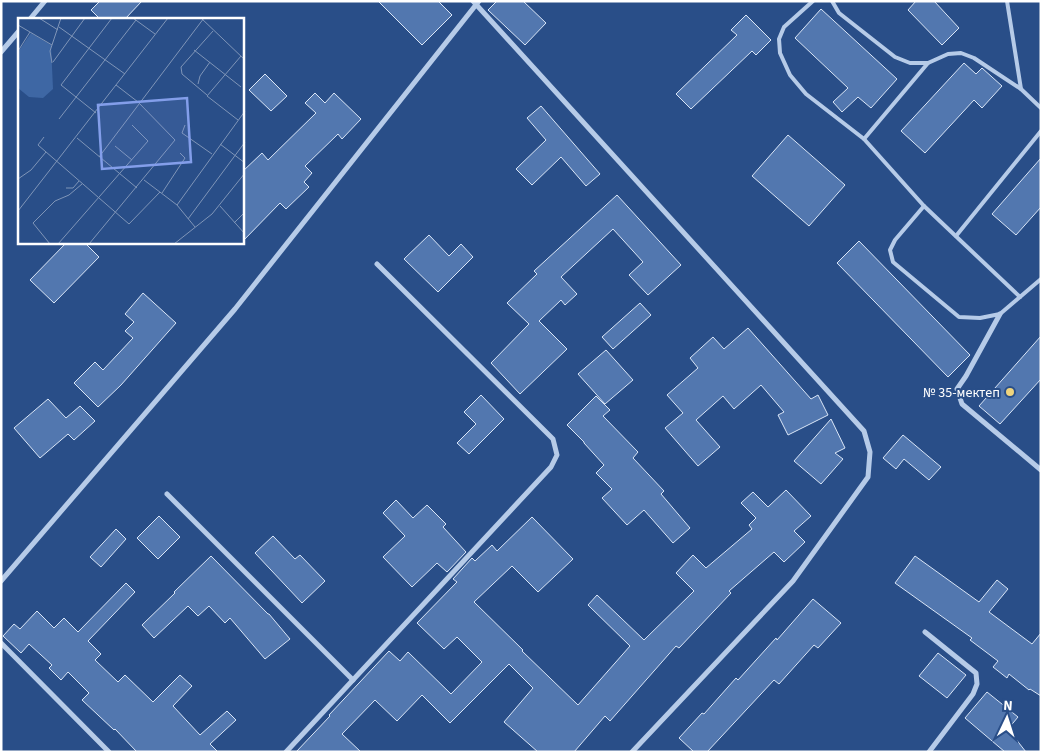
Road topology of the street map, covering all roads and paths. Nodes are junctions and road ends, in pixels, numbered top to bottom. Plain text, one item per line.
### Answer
1 (44, 1) edge
2 (813, 1) edge
3 (832, 1) edge
4 (1007, 1) edge
5 (476, 2) edge
6 (31, 18) edge
7 (18, 32) edge
8 (1, 52) edge
9 (928, 63) junction
10 (1021, 89) junction
11 (1041, 108) edge
12 (1041, 131) edge
13 (864, 139) junction
14 (924, 206) junction
15 (956, 236) junction
16 (377, 264) dead end
17 (1041, 279) edge
18 (1020, 297) junction
19 (1000, 314) junction
20 (1041, 470) edge
21 (167, 494) dead end
22 (1, 581) edge
23 (925, 632) dead end
24 (2, 646) edge
25 (353, 680) junction
26 (109, 752) edge
27 (286, 752) edge
28 (632, 752) edge
29 (929, 752) edge

1 - 6 street
2 - 13 lane
3 - 9 lane
4 - 10 lane
5 - 22 street
5 - 28 street
7 - 8 street
9 - 10 lane
9 - 13 lane
10 - 11 lane
12 - 15 lane
13 - 14 lane
14 - 15 lane
14 - 19 lane
15 - 18 lane
16 - 25 street
17 - 18 lane
18 - 19 lane
19 - 20 street
21 - 25 street
23 - 29 street
24 - 26 street
25 - 27 street

